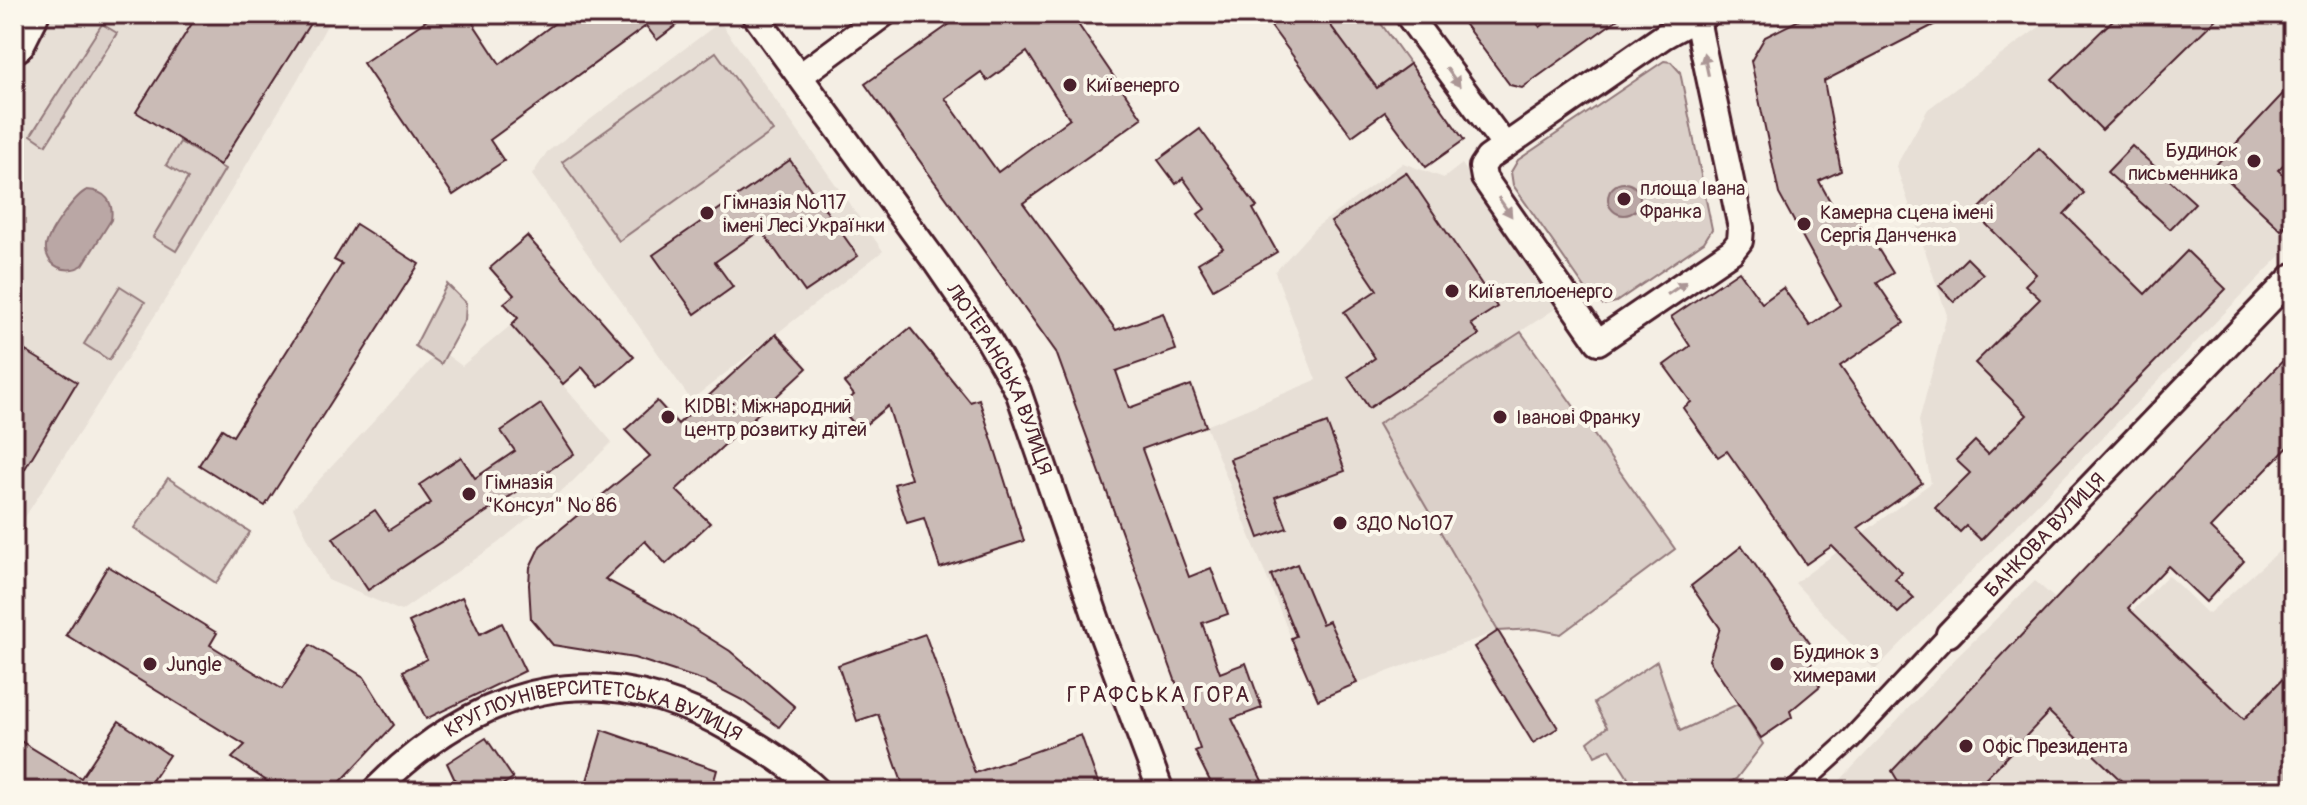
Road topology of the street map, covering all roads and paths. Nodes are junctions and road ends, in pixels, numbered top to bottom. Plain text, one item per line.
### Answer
1 (28, 14) edge
2 (754, 14) edge
3 (884, 14) edge
4 (1407, 14) edge
5 (1700, 16) edge
6 (14, 42) edge
7 (800, 76) junction
8 (1505, 146) junction
9 (2293, 276) edge
10 (1949, 634) joint
11 (374, 791) edge
12 (818, 791) edge
13 (1161, 791) edge
14 (1794, 791) edge

1 - 6 main road
2 - 7 street, ЛЮТЕРАНСЬКА ВУЛИЦЯ
3 - 7 street
4 -> 8 street
5 - 8 street
8 -> 5 street
7 - 13 street, ЛЮТЕРАНСЬКА ВУЛИЦЯ
9 - 10 street, БАНКОВА ВУЛИЦЯ
10 - 14 street, БАНКОВА ВУЛИЦЯ
11 - 12 street, КРУГЛОУНІВЕРСИТЕТСЬКА ВУЛИЦЯ

